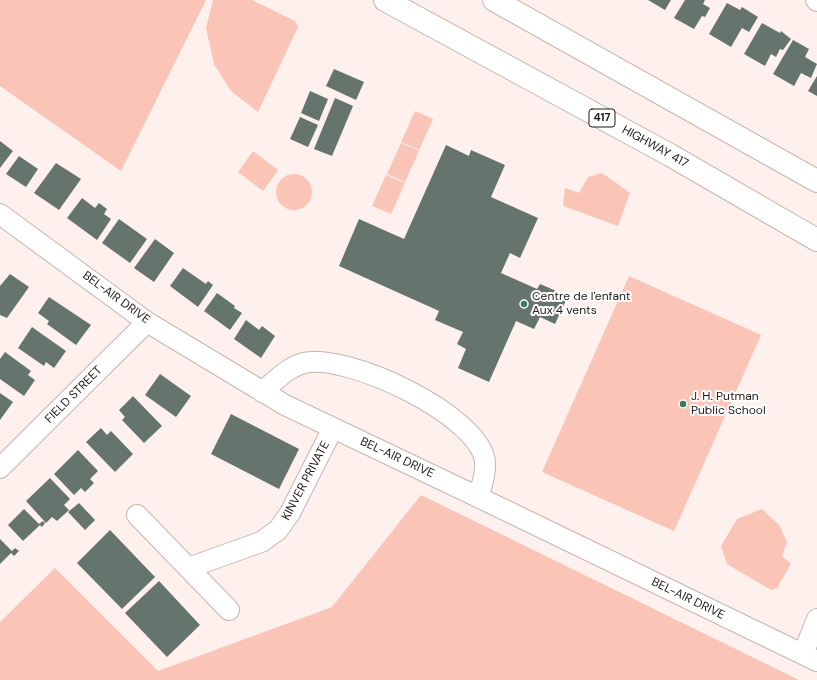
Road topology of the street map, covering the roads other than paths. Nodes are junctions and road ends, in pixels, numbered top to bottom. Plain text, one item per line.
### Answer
1 (385, 0) edge
2 (494, 0) edge
3 (817, 181) edge
4 (0, 214) edge
5 (817, 240) edge
6 (147, 322) junction
7 (262, 392) junction
8 (333, 428) junction
9 (1, 466) edge
10 (478, 497) junction
11 (137, 515) dead end
12 (188, 568) junction
13 (229, 610) dead end
14 (817, 619) edge
15 (810, 658) edge

1 - 5 highway, HIGHWAY 417 / 417
2 - 3 highway
4 - 6 street, BEL-AIR DRIVE
6 - 7 street, BEL-AIR DRIVE
6 - 9 street, FIELD STREET
7 - 8 street, BEL-AIR DRIVE
7 - 10 street
8 - 10 street, BEL-AIR DRIVE
8 - 12 street, KINVER PRIVATE
10 - 15 street, BEL-AIR DRIVE
11 - 12 street
12 - 13 street
14 - 15 street

